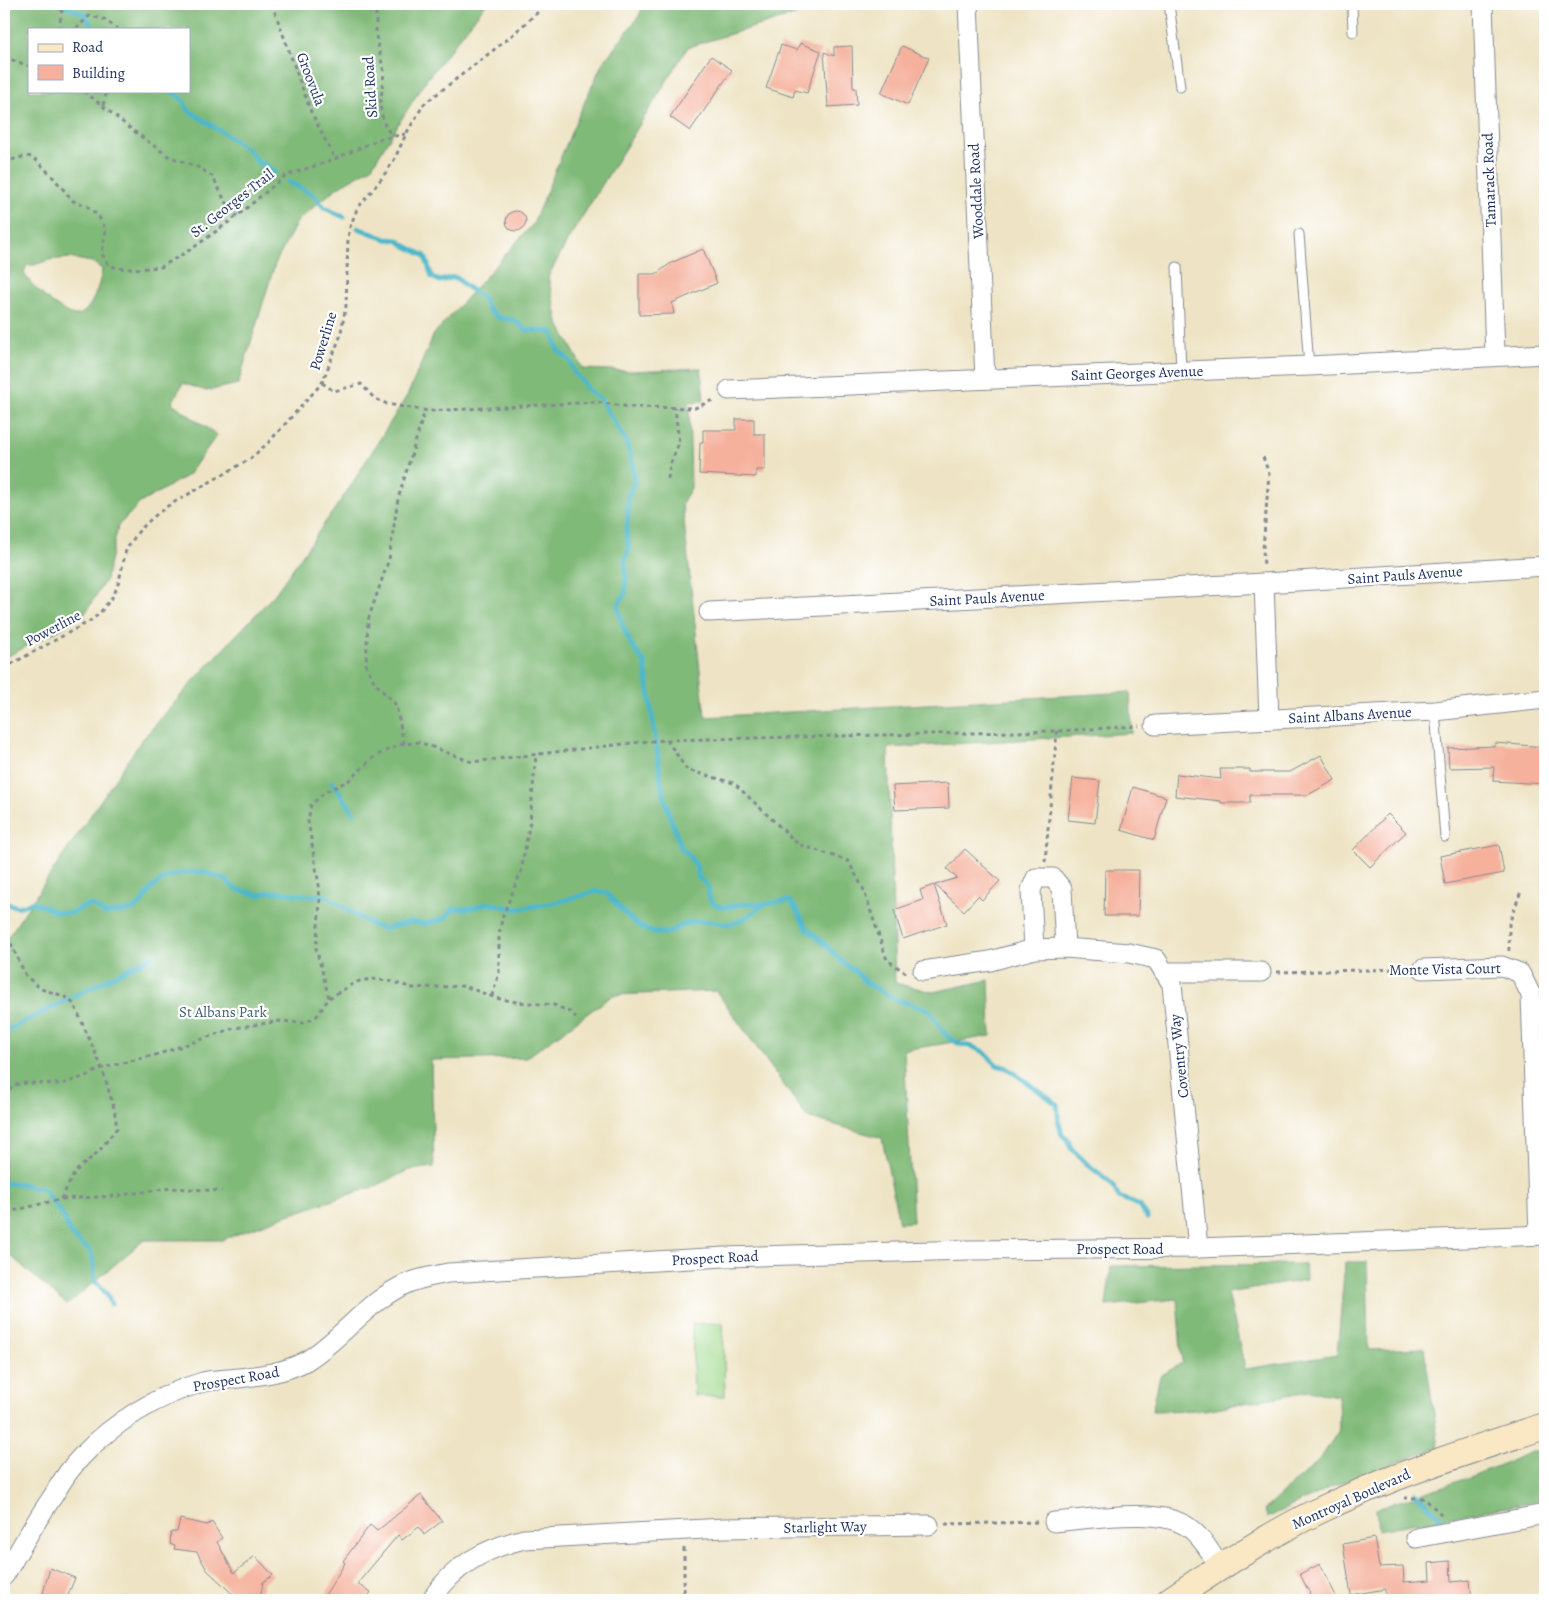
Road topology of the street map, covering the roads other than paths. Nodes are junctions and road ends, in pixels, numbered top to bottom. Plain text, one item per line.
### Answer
1 (968, 4) edge
2 (1170, 4) edge
3 (1352, 4) edge
4 (1483, 4) edge
5 (1353, 32) dead end
6 (1180, 87) dead end
7 (1299, 234) dead end
8 (1177, 268) dead end
9 (1545, 354) edge
10 (1495, 355) junction
11 (1309, 366) junction
12 (1181, 372) junction
13 (984, 378) junction
14 (729, 390) road end
15 (1545, 566) edge
16 (1264, 584) junction
17 (709, 612) dead end
18 (1545, 699) edge
19 (1435, 711) junction
20 (1269, 719) junction
21 (1155, 725) road end
22 (1445, 837) dead end
23 (1065, 948) junction
24 (1034, 949) junction
25 (1423, 969) road end
26 (923, 971) road end
27 (1164, 972) junction
28 (1261, 972) road end
29 (1542, 1235) edge
30 (1198, 1248) junction
31 (1545, 1426) edge
32 (1545, 1514) edge
33 (1054, 1522) road end
34 (929, 1525) road end
35 (1416, 1538) dead end
36 (1220, 1567) junction
37 (4, 1576) edge
38 (431, 1600) edge
39 (1170, 1600) edge

1 - 13 street, Wooddale Road
2 - 6 lane
3 - 5 lane
4 - 10 street, Tamarack Road
7 - 11 lane
8 - 12 lane
9 - 10 street, Saint Georges Avenue
10 - 11 street, Saint Georges Avenue
11 - 12 street, Saint Georges Avenue
12 - 13 street, Saint Georges Avenue
13 - 14 street, Saint Georges Avenue
15 - 16 street, Saint Pauls Avenue
16 - 17 street, Saint Pauls Avenue
16 - 20 street
18 - 19 street, Saint Albans Avenue
19 - 20 street, Saint Albans Avenue
19 - 22 lane
20 - 21 street, Saint Albans Avenue
23 - 24 street, Coventry Way
23 - 24 street
23 - 27 street, Coventry Way
24 - 26 street, Coventry Way
25 - 29 street, Monte Vista Court
27 - 28 street
27 - 30 street, Coventry Way
29 - 30 street, Prospect Road
30 - 37 street, Prospect Road
31 - 36 street, Montroyal Boulevard
32 - 35 street
33 - 36 street
34 - 38 street, Starlight Way
36 - 39 street, Montroyal Boulevard

